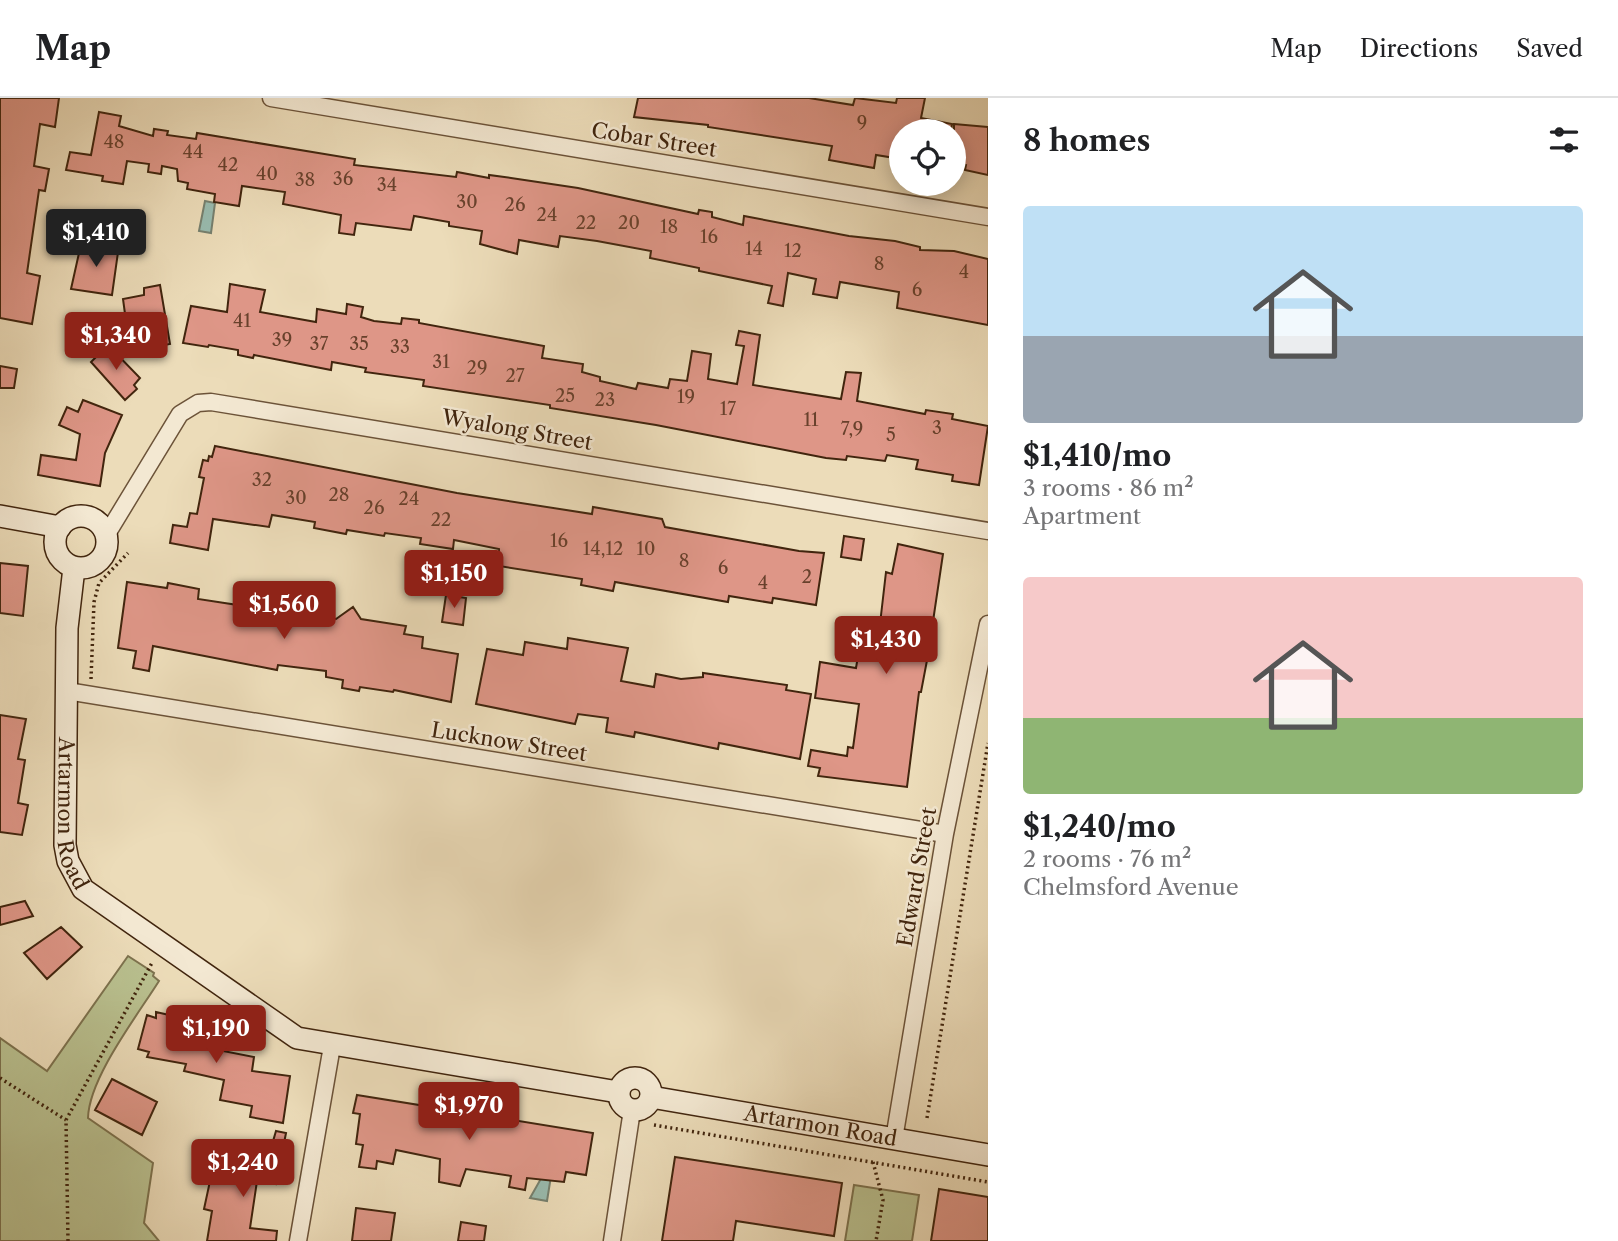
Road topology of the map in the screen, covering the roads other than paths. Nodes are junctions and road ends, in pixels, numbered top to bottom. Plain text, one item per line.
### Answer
1 (271, 98) edge
2 (988, 217) edge
3 (0, 516) edge
4 (60, 527) junction
5 (988, 531) edge
6 (107, 534) junction
7 (74, 568) junction
8 (987, 635) edge
9 (67, 691) junction
10 (945, 834) junction
11 (332, 1046) junction
12 (618, 1092) junction
13 (651, 1097) junction
14 (632, 1110) junction
15 (894, 1139) junction
16 (988, 1155) edge
17 (298, 1241) edge
18 (612, 1241) edge

1 - 2 street, Cobar Street
3 - 4 street
4 - 6 street
4 - 7 street
5 - 6 street, Wyalong Street
6 - 7 street
7 - 9 street, Artarmon Road
8 - 10 street, Edward Street
9 - 10 street, Lucknow Street
9 - 11 street, Artarmon Road
10 - 15 street, Edward Street
11 - 12 street, Artarmon Road
11 - 17 street
12 - 13 street
12 - 14 street
13 - 14 street
13 - 15 street, Artarmon Road
14 - 18 street
15 - 16 street, Artarmon Road

